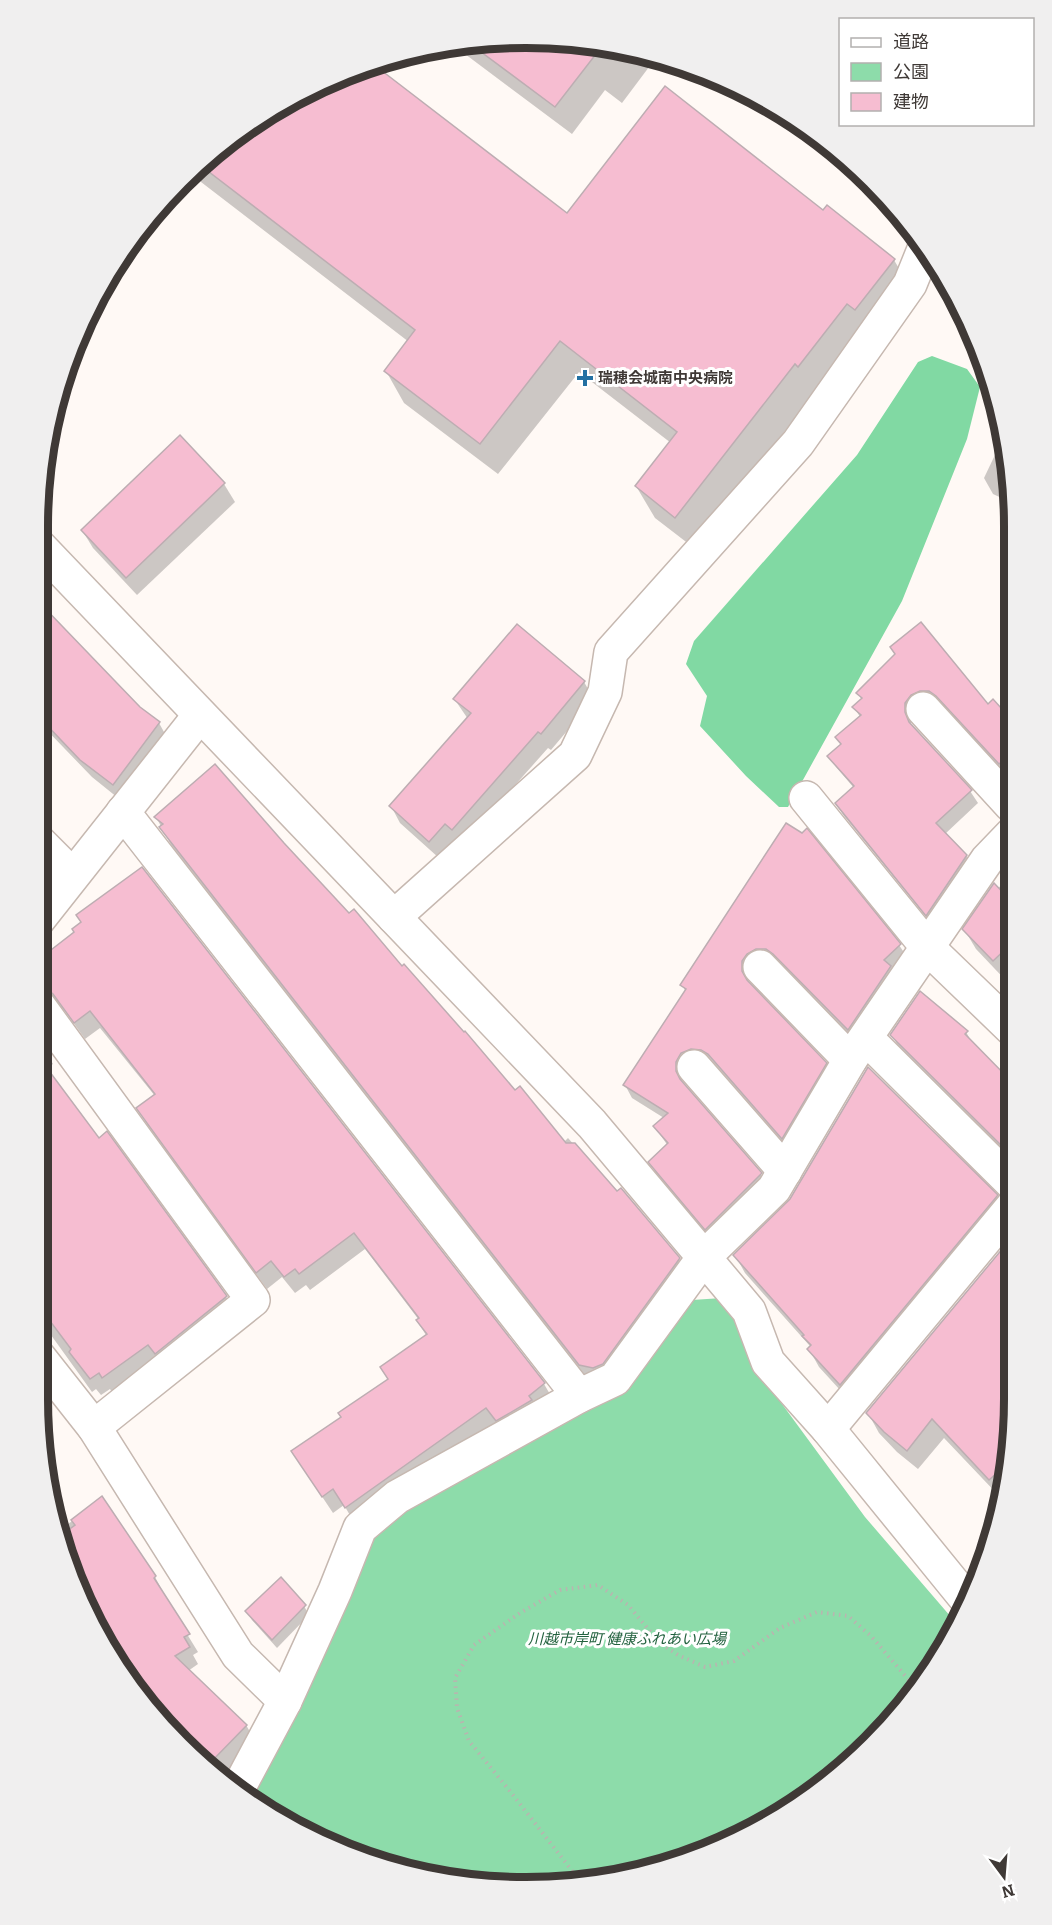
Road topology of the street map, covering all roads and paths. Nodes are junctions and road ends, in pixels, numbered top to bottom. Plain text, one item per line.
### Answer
1 (921, 257) edge
2 (48, 555) edge
3 (922, 709) dead end
4 (200, 715) junction
5 (1004, 797) edge
6 (806, 798) dead end
7 (123, 812) junction
8 (1004, 842) edge
9 (48, 851) edge
10 (72, 875) junction
11 (48, 907) edge
12 (394, 916) junction
13 (928, 948) junction
14 (760, 967) dead end
15 (48, 1019) edge
16 (1004, 1021) edge
17 (858, 1049) junction
18 (694, 1067) dead end
19 (785, 1171) junction
20 (1004, 1176) edge
21 (1004, 1217) edge
22 (704, 1257) junction
23 (48, 1369) edge
24 (579, 1396) junction
25 (94, 1427) junction
26 (828, 1429) junction
27 (962, 1594) edge
28 (911, 1682) edge
29 (285, 1701) junction
30 (241, 1783) edge
31 (575, 1874) edge

1 - 12 street
2 - 4 street
3 - 5 street
4 - 7 street
4 - 12 street
6 - 13 street
7 - 10 street
7 - 24 street
8 - 13 street
9 - 10 street
10 - 11 street
12 - 22 street
13 - 16 street
13 - 17 street
14 - 17 street
15 - 25 street
17 - 19 street
17 - 20 street
18 - 19 street
19 - 22 street
21 - 26 street
22 - 24 street
22 - 26 street
23 - 25 street
24 - 29 street
25 - 29 street
26 - 27 street
28 - 31 path
29 - 30 street

